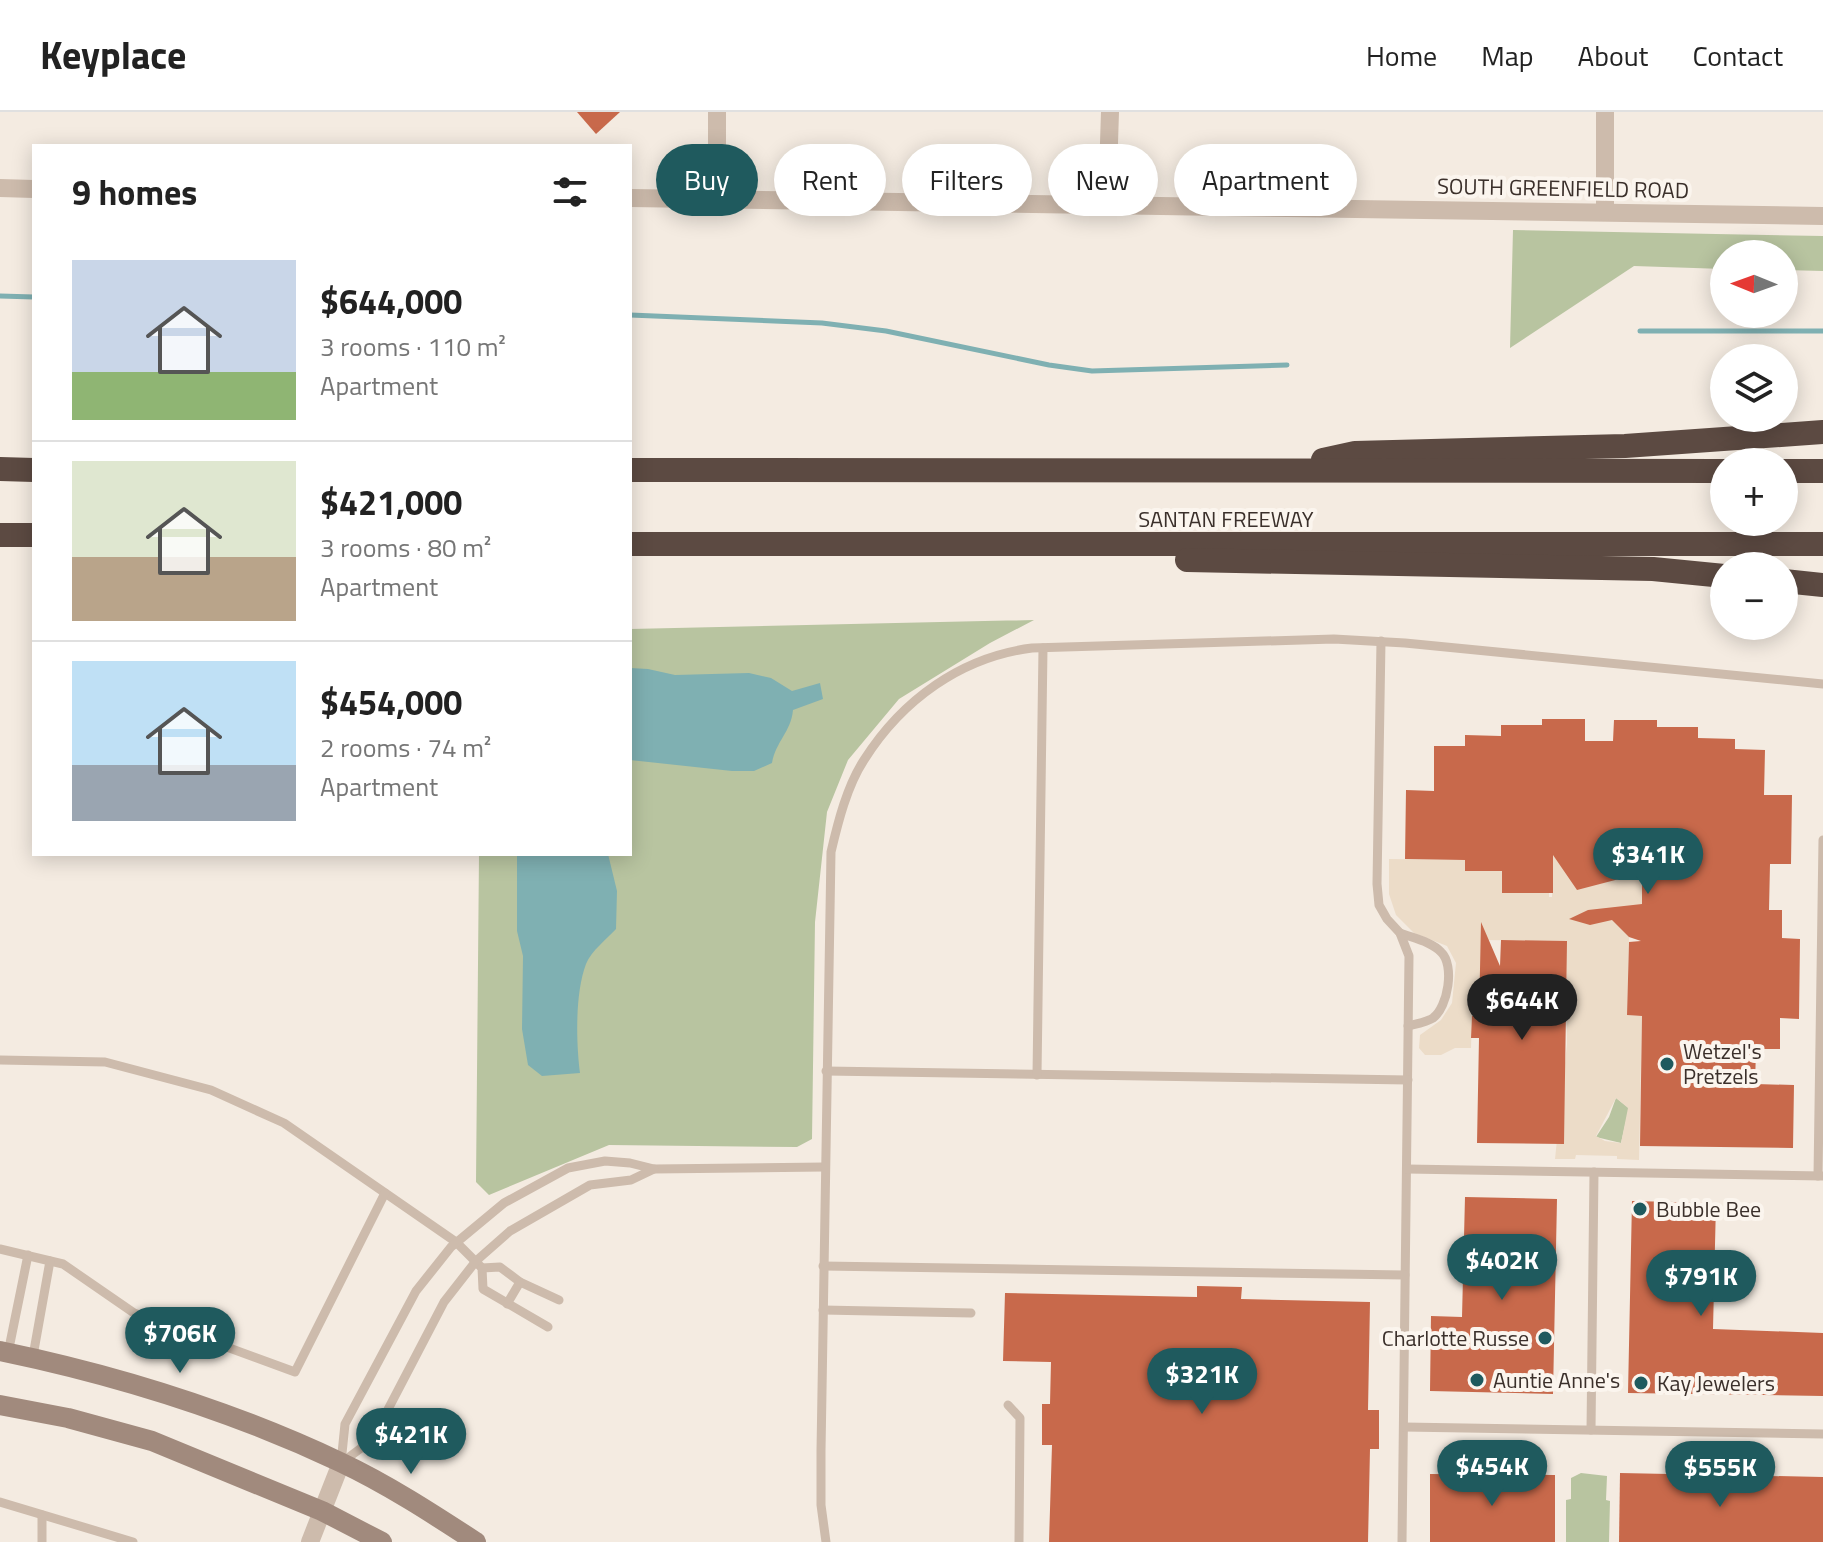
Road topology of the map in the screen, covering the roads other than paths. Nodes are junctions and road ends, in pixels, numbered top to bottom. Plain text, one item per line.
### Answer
1 (717, 112) edge
2 (1110, 112) edge
3 (1605, 112) edge
4 (717, 144) edge
5 (1109, 144) edge
6 (0, 188) edge
7 (32, 189) edge
8 (632, 198) edge
9 (656, 198) edge
10 (758, 200) edge
11 (1048, 204) edge
12 (1158, 206) edge
13 (1605, 212) junction
14 (1823, 216) edge
15 (1823, 432) edge
16 (0, 469) edge
17 (32, 470) edge
18 (632, 470) edge
19 (1277, 471) junction
20 (1710, 471) edge
21 (1798, 471) edge
22 (1823, 471) edge
23 (0, 535) edge
24 (32, 535) edge
25 (632, 544) edge
26 (1823, 544) edge
27 (909, 546) junction
28 (1710, 575) edge
29 (1798, 582) edge
30 (1823, 585) edge
31 (1381, 641) junction
32 (1043, 648) junction
33 (1823, 684) edge
34 (1823, 840) edge
35 (1400, 933) junction
36 (1408, 1026) junction
37 (0, 1060) edge
38 (826, 1071) junction
39 (1037, 1075) junction
40 (1408, 1080) junction
41 (824, 1167) junction
42 (654, 1169) junction
43 (1407, 1169) junction
44 (1594, 1172) junction
45 (1820, 1176) edge
46 (385, 1193) junction
47 (456, 1242) junction
48 (0, 1249) edge
49 (28, 1255) junction
50 (50, 1261) junction
51 (479, 1264) junction
52 (823, 1266) junction
53 (1405, 1275) junction
54 (520, 1282) junction
55 (559, 1300) dead end
56 (507, 1304) junction
57 (823, 1310) junction
58 (971, 1313) dead end
59 (548, 1327) dead end
60 (4, 1352) edge
61 (33, 1356) junction
62 (0, 1405) edge
63 (1008, 1405) dead end
64 (1404, 1427) junction
65 (1591, 1430) junction
66 (1823, 1434) edge
67 (341, 1463) junction
68 (0, 1502) edge
69 (322, 1511) junction
70 (42, 1515) junction
71 (99, 1537) edge
72 (42, 1542) edge
73 (133, 1542) edge
74 (310, 1542) edge
75 (382, 1542) edge
76 (476, 1542) edge
77 (826, 1542) edge
78 (1019, 1542) edge
79 (1402, 1542) edge

1 - 4 street
2 - 5 street
3 - 13 street
6 - 7 street
8 - 9 street, SOUTH GREENFIELD ROAD
10 - 11 street, SOUTH GREENFIELD ROAD
12 - 13 street, SOUTH GREENFIELD ROAD
13 - 14 street, SOUTH GREENFIELD ROAD
15 - 19 highway
16 - 17 highway
18 - 19 highway
19 - 20 highway
21 - 22 highway
23 - 24 highway
25 - 27 highway, SANTAN FREEWAY
26 - 27 highway, SANTAN FREEWAY
27 - 28 highway
29 - 30 highway
31 - 32 lane
31 - 33 lane
31 - 35 lane
32 - 38 lane
32 - 39 lane
34 - 45 lane
35 - 36 lane
35 - 36 lane
36 - 40 lane
37 - 46 lane
38 - 39 lane
38 - 41 lane
39 - 40 lane
40 - 43 lane
41 - 42 lane
41 - 52 lane
42 - 47 lane
42 - 51 lane
43 - 44 lane
43 - 53 lane
44 - 45 lane
44 - 65 lane
46 - 47 lane
46 - 50 lane
47 - 51 lane
47 - 67 lane
48 - 49 lane
49 - 50 lane
49 - 60 lane
50 - 61 lane
51 - 54 lane
51 - 56 lane
51 - 67 lane
52 - 53 lane
52 - 57 lane
53 - 64 lane
54 - 55 lane
54 - 56 lane
56 - 59 lane
57 - 58 lane
57 - 77 lane
60 - 61 main road
61 - 67 main road
62 - 69 main road
63 - 78 lane
64 - 65 lane
64 - 79 lane
65 - 66 lane
67 - 69 street
67 - 76 main road
68 - 70 lane
69 - 74 street
69 - 75 main road
70 - 71 lane
70 - 72 lane
71 - 73 lane

